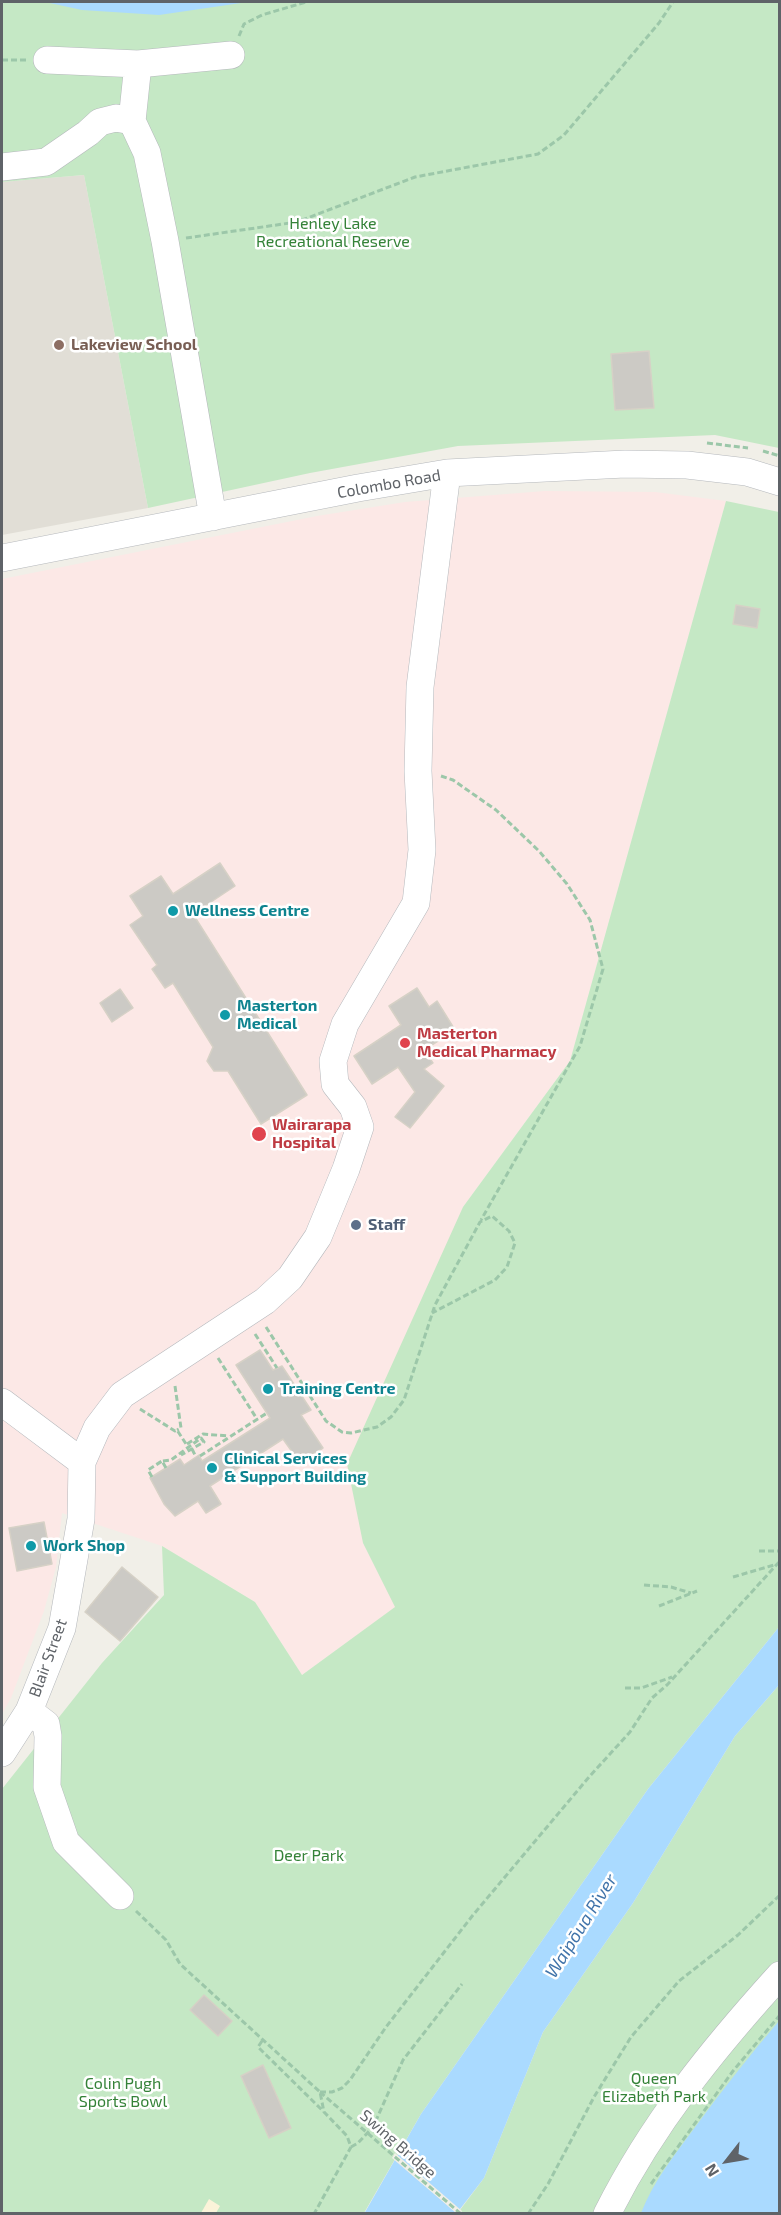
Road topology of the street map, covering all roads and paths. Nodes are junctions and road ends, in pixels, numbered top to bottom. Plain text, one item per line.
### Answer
1 (306, 2) edge
2 (673, 2) edge
3 (231, 55) joint
4 (47, 60) dead end
5 (138, 64) junction
6 (132, 121) junction
7 (2, 167) edge
8 (165, 241) junction
9 (447, 474) junction
10 (780, 482) edge
11 (213, 517) junction
12 (2, 558) edge
13 (418, 790) junction
14 (480, 1222) junction
15 (248, 1311) junction
16 (432, 1313) junction
17 (206, 1339) junction
18 (165, 1366) junction
19 (277, 1368) dead end
20 (122, 1395) junction
21 (2, 1402) edge
22 (267, 1413) dead end
23 (257, 1419) junction
24 (177, 1430) junction
25 (230, 1437) junction
26 (189, 1447) junction
27 (162, 1461) junction
28 (82, 1462) junction
29 (166, 1468) dead end
30 (152, 1477) dead end
31 (759, 1551) dead end
32 (780, 1551) edge
33 (780, 1561) edge
34 (776, 1565) junction
35 (733, 1577) dead end
36 (644, 1586) dead end
37 (697, 1591) dead end
38 (691, 1593) junction
39 (659, 1606) dead end
40 (675, 1676) junction
41 (625, 1688) dead end
42 (29, 1711) junction
43 (2, 1753) edge
44 (780, 1895) edge
45 (120, 1896) joint
46 (780, 1975) edge
47 (462, 1984) dead end
48 (780, 2015) edge
49 (262, 2041) junction
50 (320, 2092) junction
51 (324, 2112) junction
52 (351, 2147) junction
53 (648, 2190) dead end
54 (314, 2214) edge
55 (462, 2214) edge
56 (528, 2214) edge
57 (607, 2214) edge

1 - 3 path
2 - 8 path
3 - 5 street
4 - 5 street
5 - 6 street
6 - 7 street
6 - 8 street
8 - 11 street
9 - 10 street, Colombo Road
9 - 11 street, Colombo Road
9 - 13 street
11 - 12 street, Colombo Road
13 - 14 path
13 - 15 street
14 - 16 path
14 - 16 path
15 - 16 path
15 - 17 street
15 - 19 path
17 - 18 street
17 - 23 path
18 - 20 street
18 - 24 path
20 - 24 path
20 - 28 street
21 - 28 street
22 - 23 path
23 - 25 path
24 - 26 path
25 - 26 path
25 - 26 path
26 - 27 path
27 - 29 path
27 - 30 path
28 - 42 street, Blair Street
31 - 32 path
33 - 34 path
34 - 35 path
34 - 40 path
36 - 38 path
37 - 38 path
38 - 39 path
40 - 41 path
40 - 50 path
42 - 43 street, Blair Street
42 - 45 street
44 - 56 path
45 - 49 path, Swing Bridge
46 - 57 street
47 - 52 path
48 - 53 path
49 - 50 path, Swing Bridge
49 - 51 path
50 - 51 path
50 - 55 path, Swing Bridge, bridge
51 - 52 path
52 - 54 path

